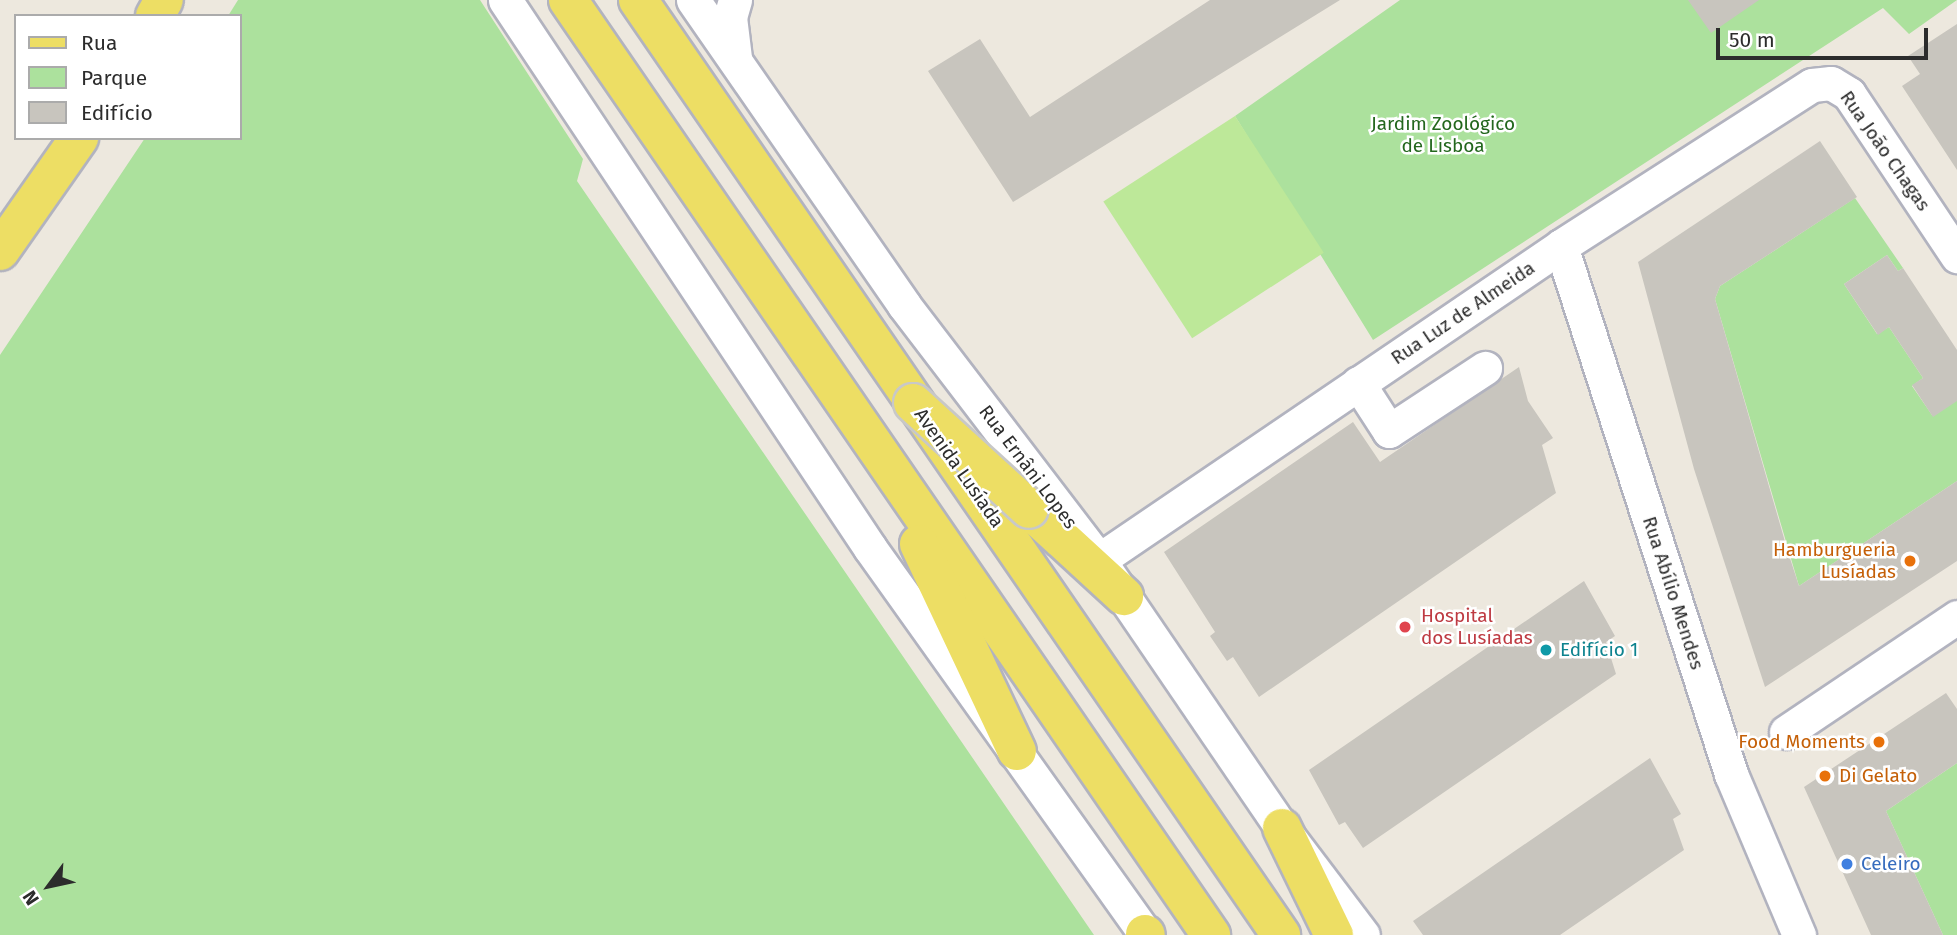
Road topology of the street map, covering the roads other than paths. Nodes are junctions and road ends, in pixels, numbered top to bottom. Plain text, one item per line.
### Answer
1 (505, 0) edge
2 (569, 0) edge
3 (638, 0) edge
4 (693, 0) edge
5 (735, 0) edge
6 (736, 61) junction
7 (1834, 84) joint
8 (78, 140) edge
9 (1561, 246) junction
10 (0, 251) edge
11 (1957, 256) edge
12 (1485, 368) dead end
13 (1358, 383) junction
14 (1017, 521) junction
15 (1099, 560) junction
16 (947, 572) junction
17 (1124, 596) junction
18 (1957, 617) edge
19 (1786, 732) dead end
20 (1017, 751) junction
21 (1282, 828) junction
22 (1145, 934) edge
23 (1211, 935) edge
24 (1281, 935) edge
25 (1334, 935) edge
26 (1363, 935) edge
27 (1799, 935) edge

1 - 20 street
2 - 16 main road
3 - 14 main road, Avenida Lusíada, bridge
4 - 6 street, Rua Ernâni Lopes
5 - 6 street
6 - 15 street, Rua Ernâni Lopes
7 - 9 street, Rua Luz de Almeida
7 - 11 street, Rua João Chagas
8 - 10 main road
9 - 13 street, Rua Luz de Almeida
9 - 27 street, Rua Abílio Mendes
12 - 13 street
13 - 15 street, Rua Luz de Almeida
14 - 17 main road
14 - 24 main road, Avenida Lusíada
15 - 17 street, Rua Ernâni Lopes
16 - 20 main road
16 - 23 main road
17 - 21 street, Rua Ernâni Lopes
18 - 19 street
20 - 22 street
21 - 25 main road
21 - 26 street, Rua Ernâni Lopes

